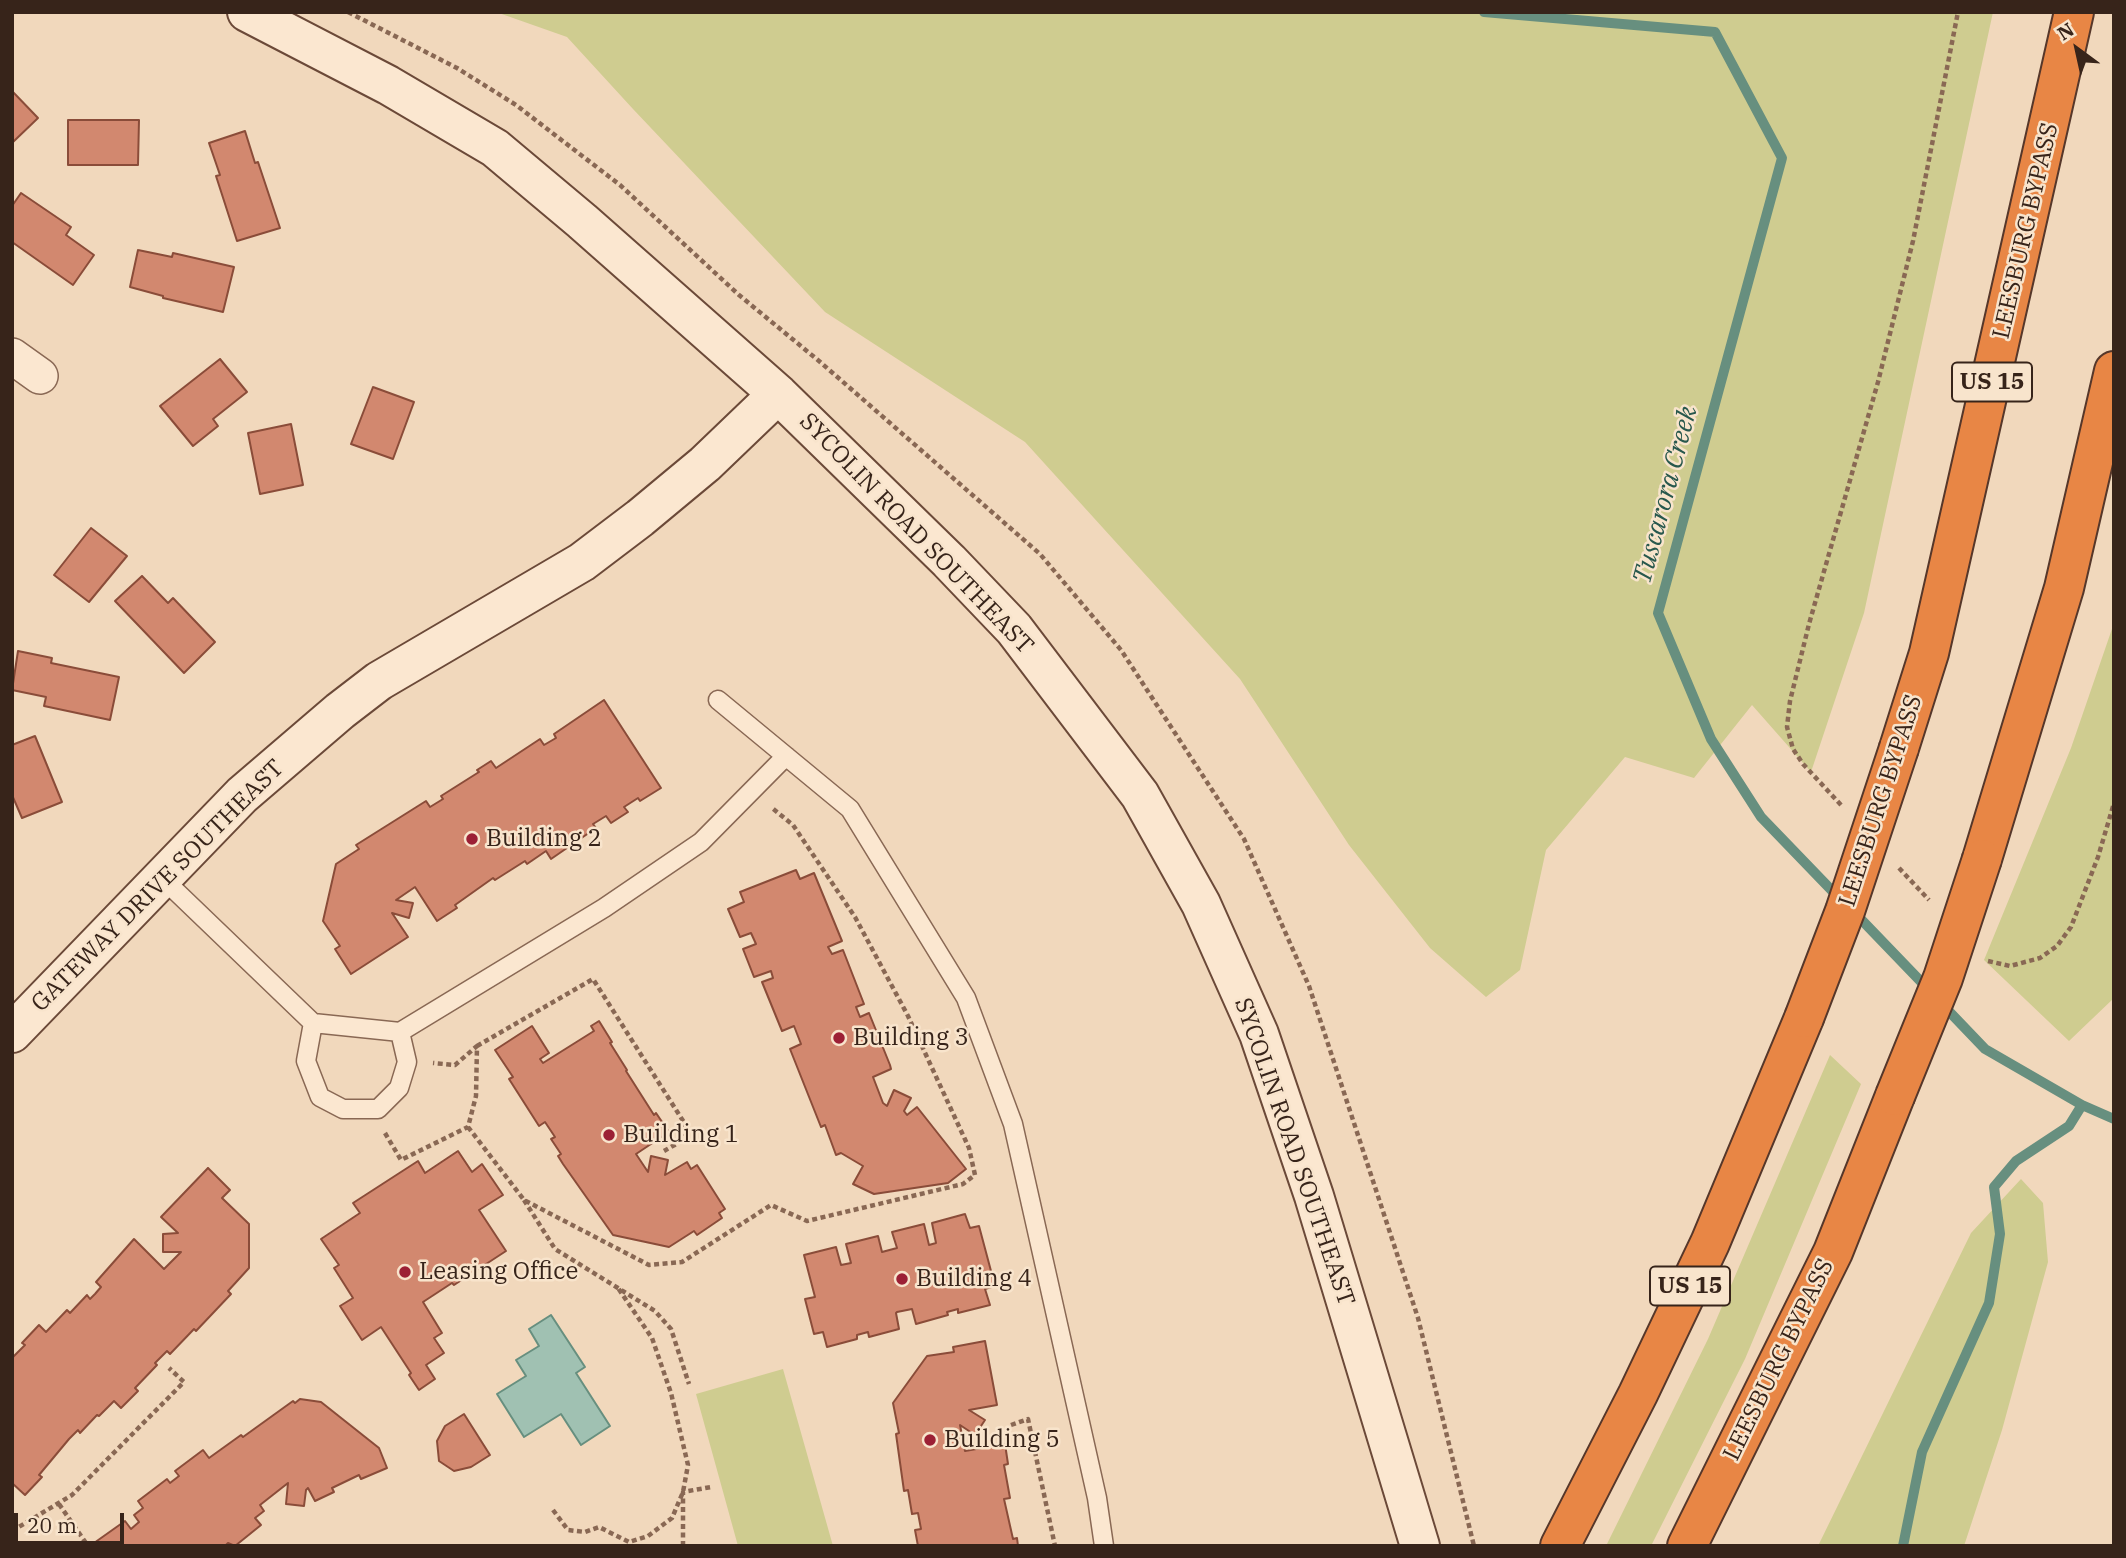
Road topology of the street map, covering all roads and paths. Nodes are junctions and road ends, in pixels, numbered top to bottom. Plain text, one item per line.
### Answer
1 (247, 12) edge
2 (348, 12) edge
3 (2074, 12) edge
4 (819, 361) dead end
5 (2114, 372) edge
6 (778, 394) junction
7 (718, 700) dead end
8 (786, 756) junction
9 (751, 791) junction
10 (161, 877) junction
11 (313, 1023) junction
12 (400, 1032) junction
13 (12, 1033) edge
14 (477, 1046) junction
15 (407, 1062) junction
16 (378, 1109) junction
17 (468, 1127) junction
18 (664, 1151) dead end
19 (524, 1200) junction
20 (618, 1288) junction
21 (169, 1368) dead end
22 (689, 1384) dead end
23 (1011, 1425) dead end
24 (711, 1487) dead end
25 (683, 1492) junction
26 (59, 1504) junction
27 (553, 1510) dead end
28 (12, 1531) edge
29 (1470, 1533) dead end
30 (88, 1546) edge
31 (682, 1546) edge
32 (1055, 1546) edge
33 (1104, 1546) edge
34 (1420, 1546) edge
35 (1474, 1546) edge
36 (1560, 1546) edge
37 (1687, 1546) edge

1 - 6 main road, SYCOLIN ROAD SOUTHEAST
2 - 4 path
3 - 36 highway, LEESBURG BYPASS / US 15, bridge
5 - 37 highway, LEESBURG BYPASS, bridge
6 - 10 main road, GATEWAY DRIVE SOUTHEAST
6 - 34 main road, SYCOLIN ROAD SOUTHEAST
7 - 8 lane
8 - 9 lane
8 - 33 lane
9 - 12 lane
9 - 19 path
10 - 11 lane
10 - 13 main road, GATEWAY DRIVE SOUTHEAST
11 - 12 lane
11 - 16 lane
12 - 15 lane
14 - 15 path
14 - 17 path
14 - 18 path
15 - 16 lane
16 - 17 path
17 - 19 path
19 - 20 path
20 - 22 path
20 - 25 path
21 - 26 path
23 - 32 path
24 - 25 path
25 - 27 path
25 - 31 path
26 - 28 path
26 - 30 path
29 - 35 path

